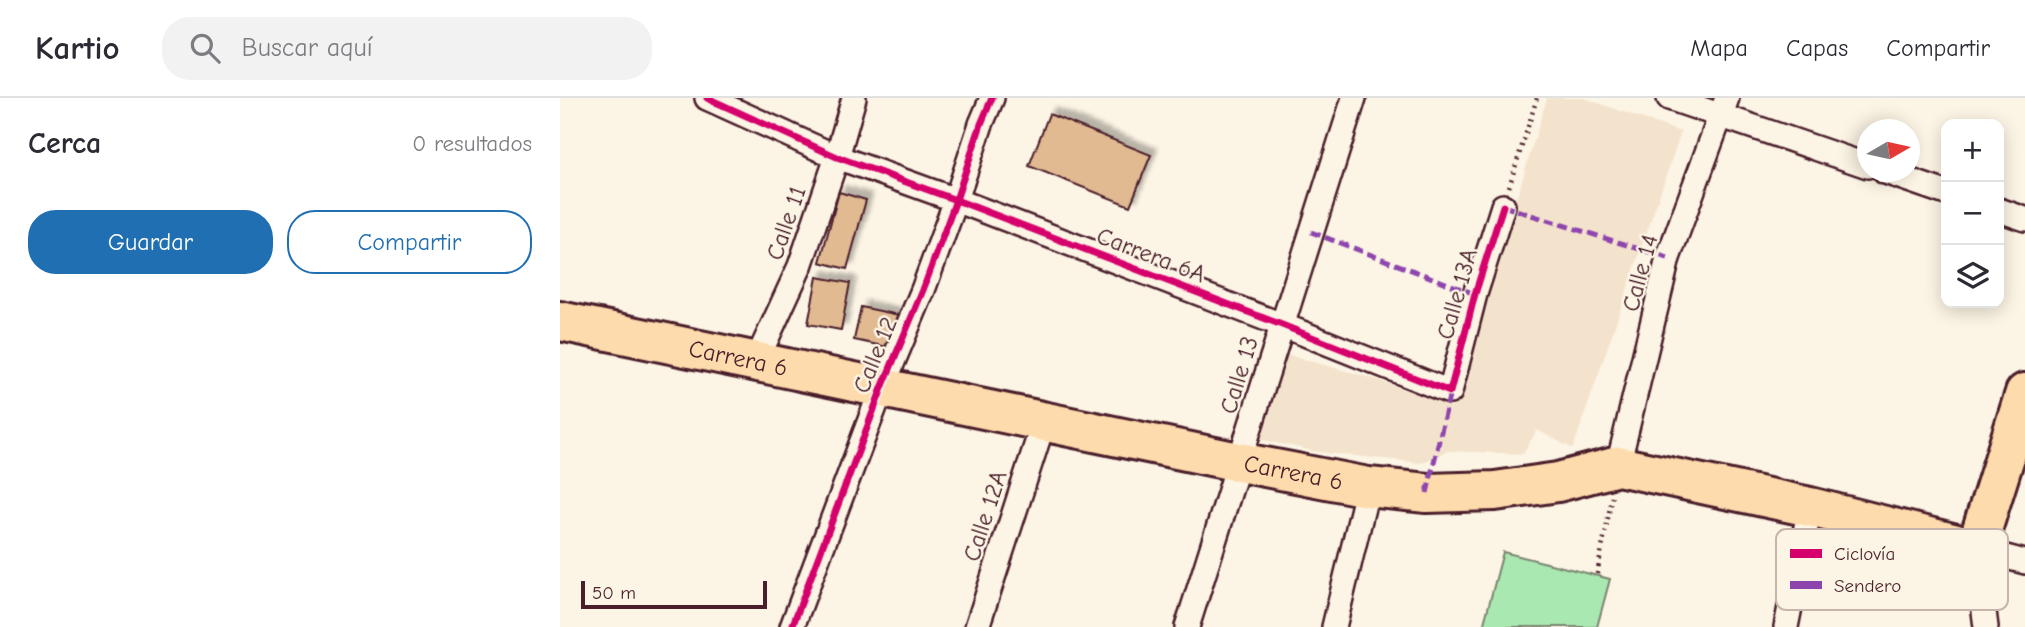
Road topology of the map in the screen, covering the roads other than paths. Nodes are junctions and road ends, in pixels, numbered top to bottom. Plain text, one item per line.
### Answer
1 (707, 98) edge
2 (854, 98) edge
3 (992, 98) edge
4 (1354, 98) edge
5 (1669, 98) edge
6 (1724, 107) edge
7 (837, 157) junction
8 (1857, 162) edge
9 (1916, 182) edge
10 (1941, 190) edge
11 (956, 201) junction
12 (1503, 206) road end
13 (2004, 213) edge
14 (2025, 219) edge
15 (560, 321) edge
16 (1282, 325) junction
17 (755, 362) junction
18 (882, 388) junction
19 (1450, 392) joint
20 (2025, 393) edge
21 (1044, 421) junction
22 (1239, 462) junction
23 (1618, 466) junction
24 (1368, 486) junction
25 (1810, 507) junction
26 (1806, 529) edge
27 (1897, 529) edge
28 (1982, 529) edge
29 (2008, 557) edge
30 (2025, 562) edge
31 (792, 627) edge
32 (977, 627) edge
33 (1187, 627) edge
34 (1334, 627) edge

1 - 7 street, Carrera 6A
2 - 7 street, Calle 11
3 - 11 street, Calle 12
4 - 16 street, Calle 13
5 - 6 street
6 - 8 street
6 - 23 street, Calle 14
7 - 11 street, Carrera 6A
7 - 17 street, Calle 11
9 - 10 street
11 - 16 street, Carrera 6A
11 - 18 street, Calle 12
12 - 19 street, Calle 13A
13 - 14 street
15 - 17 highway, Carrera 6
16 - 19 street, Carrera 6A
16 - 22 street, Calle 13
17 - 18 highway, Carrera 6
18 - 21 highway, Carrera 6
18 - 31 street, Calle 12
20 - 28 highway
21 - 22 highway, Carrera 6
21 - 32 street, Calle 12A
22 - 24 highway, Carrera 6
22 - 33 street, Calle 13
23 - 24 highway, Carrera 6
23 - 25 highway, Carrera 6
24 - 34 street
25 - 26 street
25 - 27 highway, Carrera 6
29 - 30 street, Carrera 6

